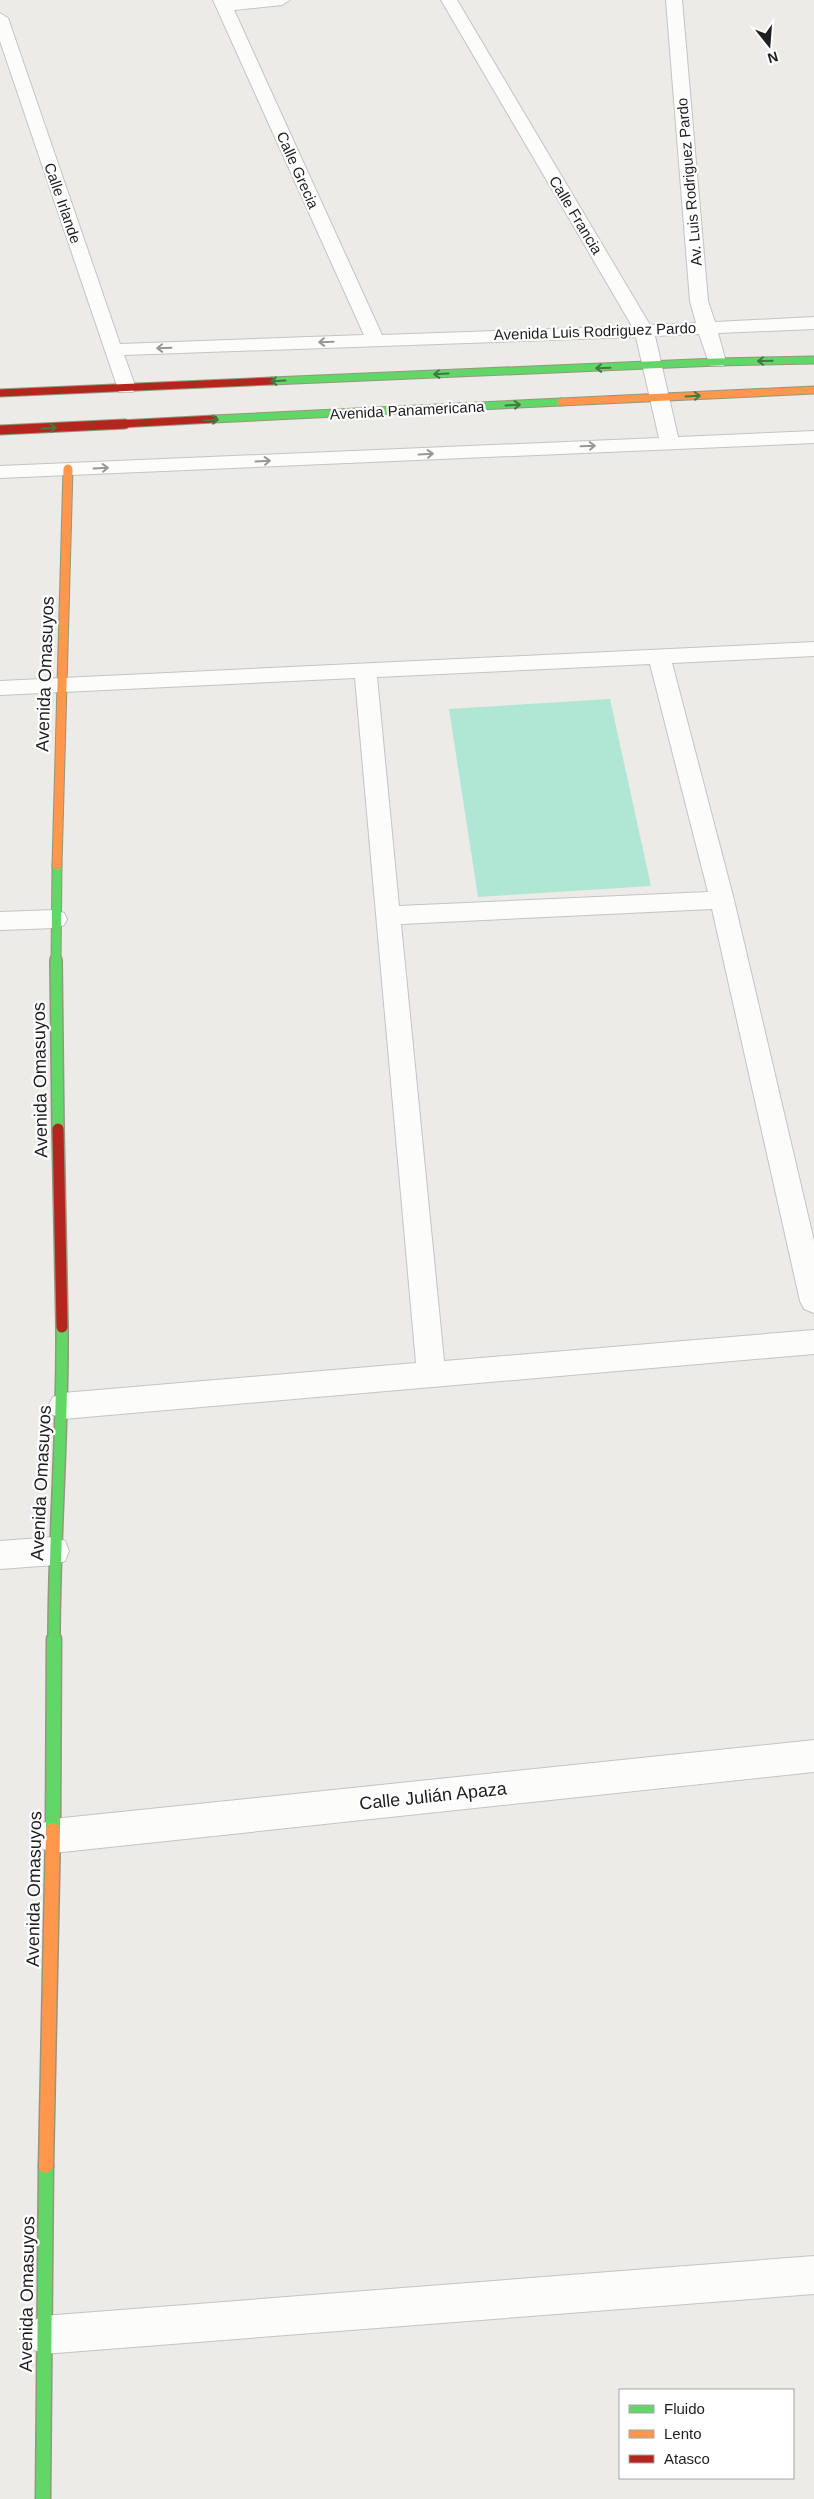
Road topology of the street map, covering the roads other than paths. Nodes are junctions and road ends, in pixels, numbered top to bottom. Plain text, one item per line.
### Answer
1 (282, 0) edge
2 (449, 0) edge
3 (674, 0) edge
4 (222, 4) edge
5 (0, 18) edge
6 (3, 36) edge
7 (814, 323) edge
8 (707, 326) junction
9 (644, 331) junction
10 (375, 340) junction
11 (114, 350) junction
12 (814, 360) edge
13 (716, 362) junction
14 (653, 366) junction
15 (126, 388) junction
16 (814, 390) edge
17 (0, 393) edge
18 (660, 398) junction
19 (0, 430) edge
20 (814, 437) edge
21 (670, 443) junction
22 (68, 469) junction
23 (0, 472) edge
24 (814, 649) edge
25 (659, 656) junction
26 (365, 671) junction
27 (62, 685) junction
28 (0, 688) edge
29 (722, 900) junction
30 (387, 916) junction
31 (55, 919) junction
32 (0, 921) edge
33 (814, 1301) edge
34 (814, 1342) edge
35 (430, 1375) junction
36 (63, 1406) junction
37 (54, 1552) junction
38 (0, 1555) edge
39 (814, 1756) edge
40 (53, 1836) junction
41 (814, 2275) edge
42 (43, 2335) junction
43 (43, 2499) edge

1 - 4 street
2 - 9 street, Calle Francia
3 - 8 street, Av. Luis Rodriguez Pardo
4 - 10 street, Calle Grecia
5 - 6 street, Calle Irlande
6 - 11 street, Calle Irlande
7 - 8 street, Avenida Luis Rodriguez Pardo
8 - 9 street, Avenida Luis Rodriguez Pardo
8 - 13 street, Av. Luis Rodriguez Pardo
9 - 10 street, Avenida Luis Rodriguez Pardo
9 - 14 street, Calle Francia
10 -> 11 street
11 - 15 street, Calle Irlande
12 -> 13 main road, Avenida Panamericana
13 - 14 main road, Avenida Panamericana
14 -> 15 main road, Avenida Panamericana
14 - 18 street, Calle Francia
15 - 17 main road, Avenida Panamericana
18 -> 16 main road, Avenida Panamericana
19 -> 18 main road, Avenida Panamericana
18 - 21 street, Calle Francia
20 - 21 street
22 -> 21 street
22 - 23 street
22 - 27 main road, Avenida Omasuyos
24 - 25 street
25 - 26 street
25 - 29 street
26 - 27 street
26 - 30 street
27 - 28 street
27 - 31 main road, Avenida Omasuyos
29 - 30 street
29 - 33 street
30 - 35 street
31 - 32 street
31 - 36 main road, Avenida Omasuyos
34 - 35 street
35 - 36 street
36 - 37 main road, Avenida Omasuyos
37 - 38 street
37 - 40 main road, Avenida Omasuyos
39 - 40 street, Calle Julián Apaza
40 - 42 main road, Avenida Omasuyos
41 - 42 street
42 - 43 main road, Avenida Omasuyos

